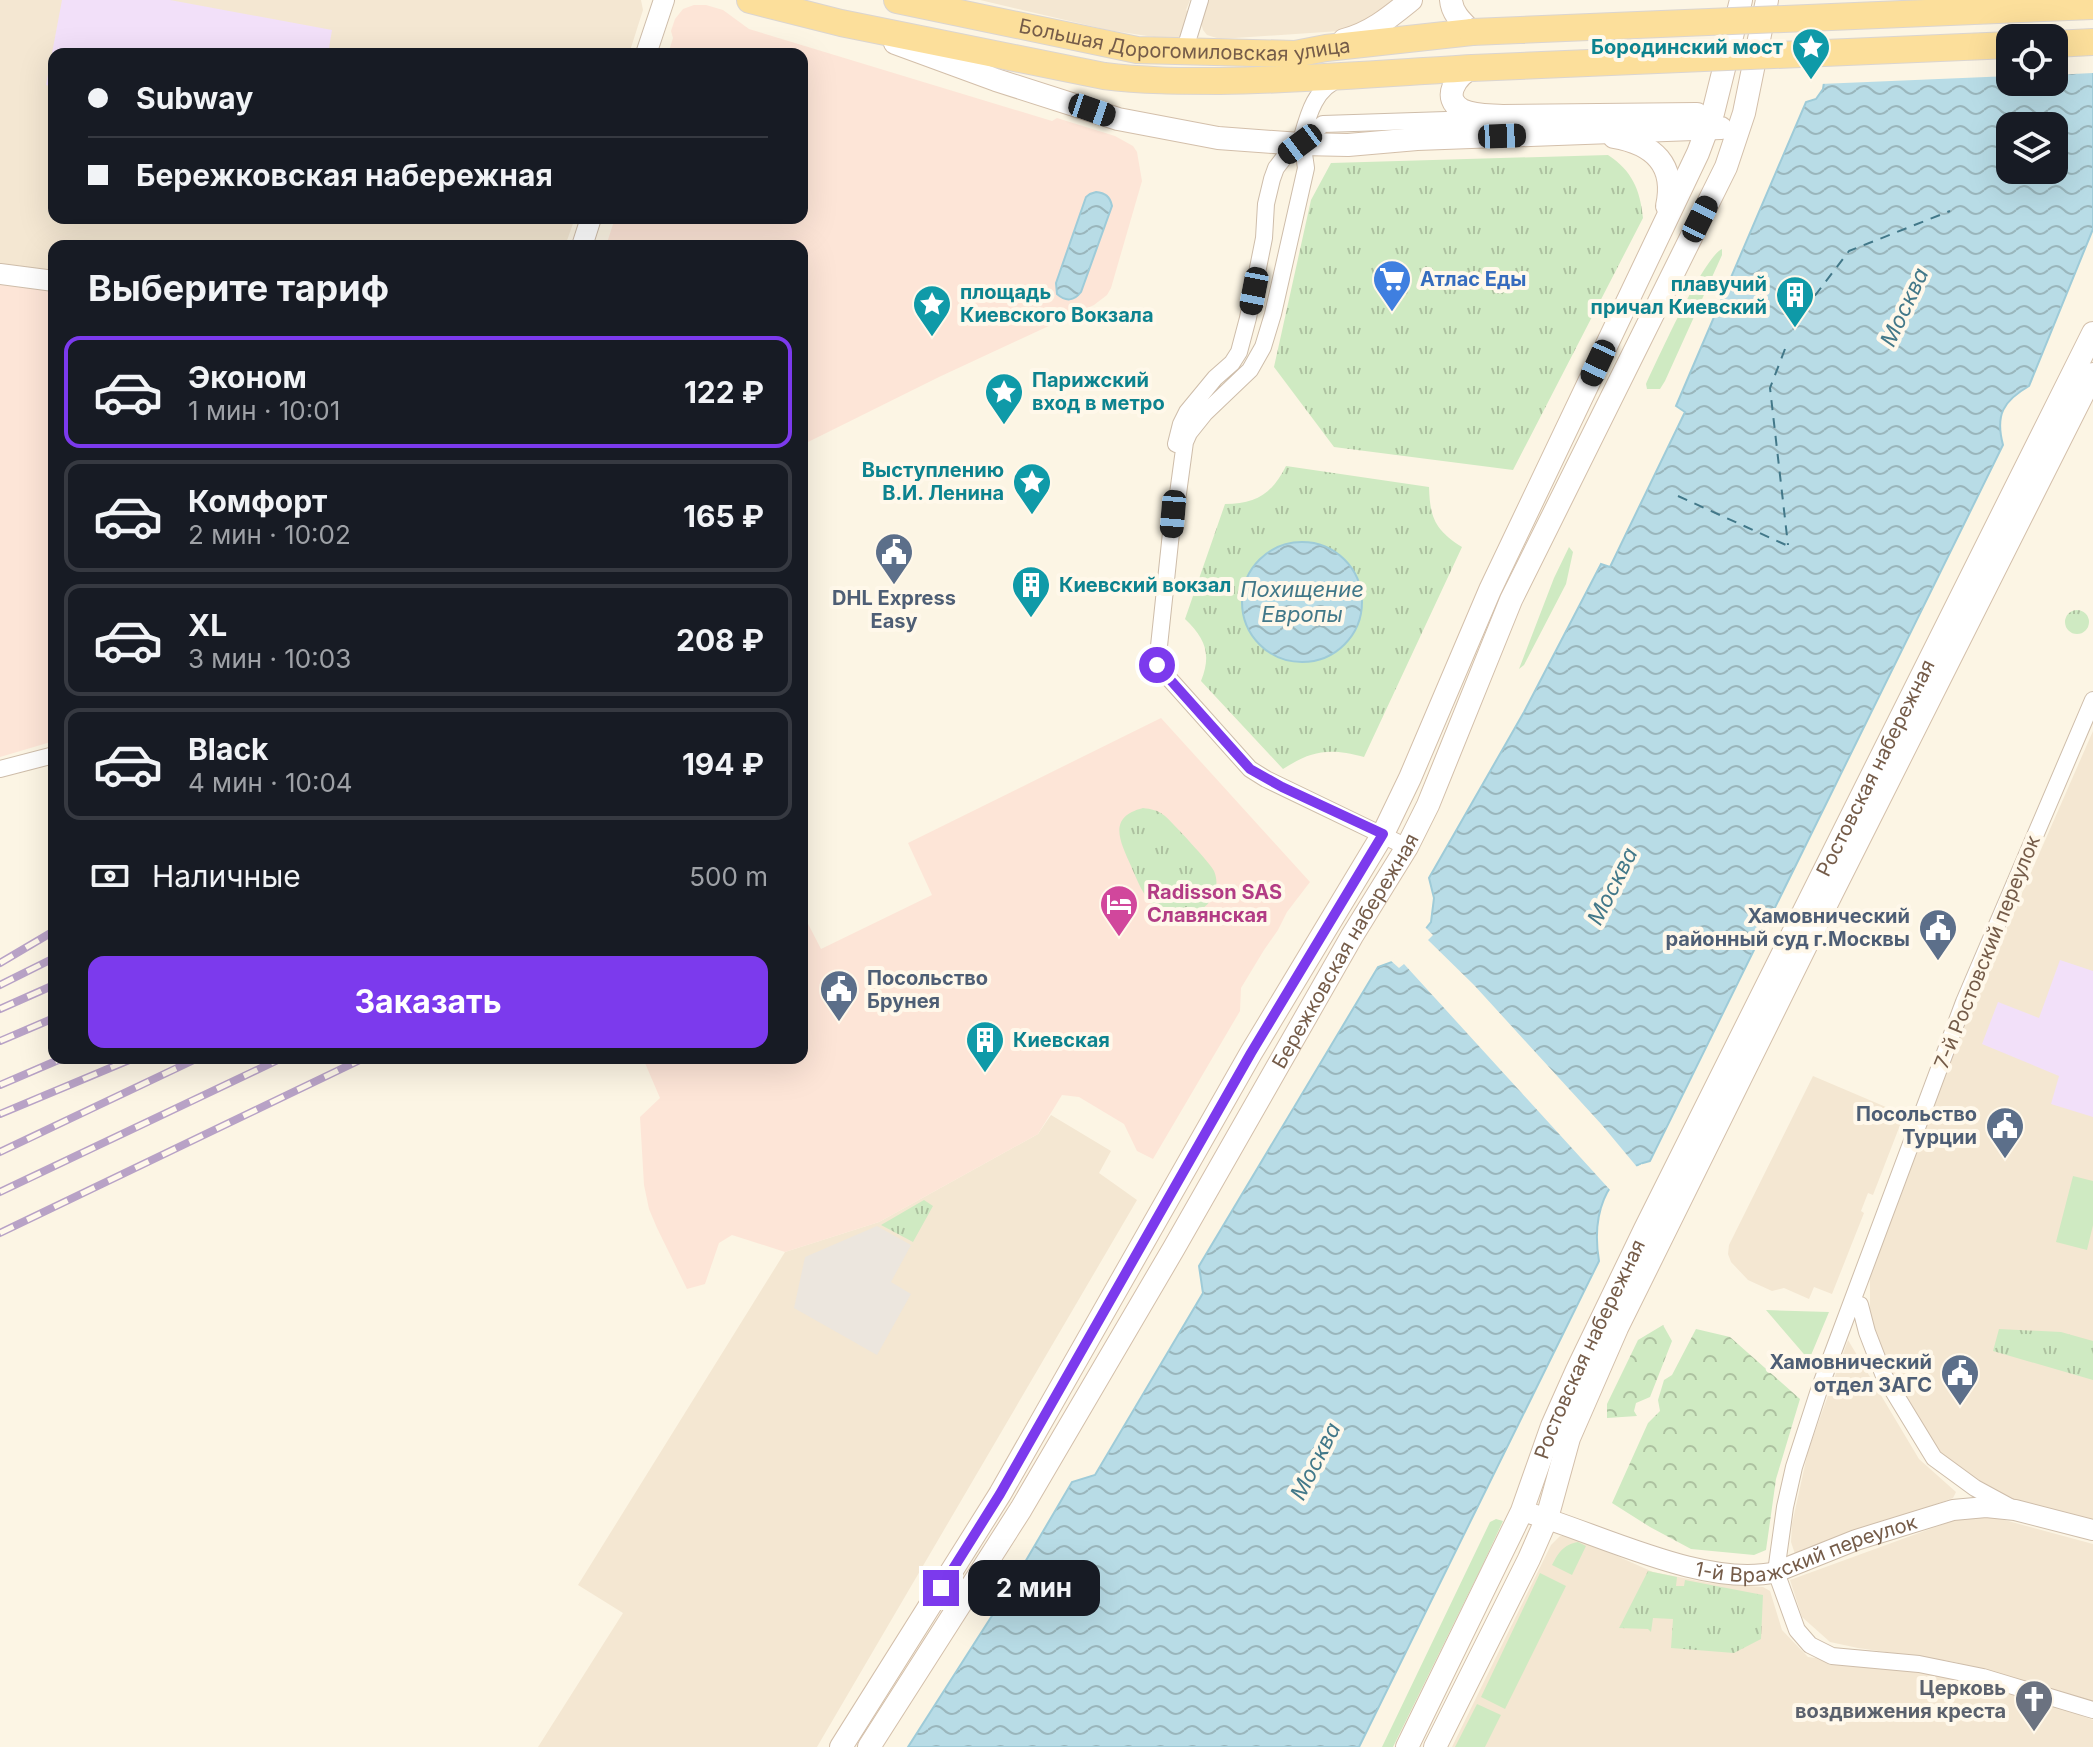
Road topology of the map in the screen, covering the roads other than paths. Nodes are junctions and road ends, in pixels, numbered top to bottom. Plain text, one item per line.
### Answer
1 (664, 0) edge
2 (750, 0) edge
3 (1200, 0) edge
4 (1411, 0) edge
5 (1451, 0) edge
6 (1741, 0) edge
7 (1767, 0) edge
8 (909, 1) edge
9 (2093, 6) edge
10 (841, 23) junction
11 (1472, 32) junction
12 (2093, 42) edge
13 (2068, 43) edge
14 (1996, 46) edge
15 (648, 48) edge
16 (1184, 52) junction
17 (1295, 54) junction
18 (1472, 68) junction
19 (1353, 76) junction
20 (1502, 116) junction
21 (1741, 120) junction
22 (1710, 121) junction
23 (1585, 134) junction
24 (1300, 144) junction
25 (1662, 229) junction
26 (0, 274) edge
27 (48, 280) edge
28 (2093, 333) edge
29 (2093, 374) edge
30 (1173, 514) junction
31 (2093, 700) edge
32 (48, 757) edge
33 (0, 769) edge
34 (1383, 834) junction
35 (1407, 847) junction
36 (1329, 923) junction
37 (1352, 936) junction
38 (1851, 1307) junction
39 (2015, 1510) junction
40 (1522, 1511) junction
41 (1547, 1518) junction
42 (2093, 1530) edge
43 (1776, 1572) junction
44 (2093, 1710) edge
45 (841, 1747) edge
46 (869, 1747) edge
47 (1407, 1747) edge
48 (1435, 1747) edge

1 - 15 street
2 - 10 main road, Большая Дорогомиловская улица
3 - 16 street
4 - 17 main road
5 - 11 main road
6 - 22 main road, Бережковская набережная
7 - 21 main road, Бережковская набережная
8 - 16 main road, Большая Дорогомиловская улица
9 - 11 main road, Большая Дорогомиловская улица, bridge
10 - 19 main road, Большая Дорогомиловская улица
10 - 24 main road
11 - 17 main road, Большая Дорогомиловская улица
12 - 13 main road
14 - 18 main road, Большая Дорогомиловская улица, bridge
16 - 17 main road, Большая Дорогомиловская улица
18 - 19 main road, Большая Дорогомиловская улица
18 - 20 main road
19 - 24 street
20 - 22 main road
20 - 24 street
21 - 22 main road
21 - 35 main road, Бережковская набережная
22 - 23 main road
22 - 25 main road, Бережковская набережная
23 - 24 main road
23 - 25 main road
24 - 30 street
24 - 30 street
25 - 34 main road, Бережковская набережная
26 - 27 street
28 - 40 main road, Ростовская набережная
29 - 41 main road, Ростовская набережная
30 - 34 street
31 - 38 street, 7-й Ростовский переулок
32 - 33 street
34 - 35 street
34 - 36 main road, Бережковская набережная
35 - 37 main road, Бережковская набережная
36 - 37 street
36 - 45 main road, Бережковская набережная
37 - 46 main road, Бережковская набережная
38 - 39 street
38 - 43 street, 7-й Ростовский переулок
39 - 42 street, 1-й Вражский переулок
39 - 43 street, 1-й Вражский переулок
40 - 41 street, 1-й Вражский переулок
40 - 47 main road, Ростовская набережная
41 - 43 street, 1-й Вражский переулок
41 - 48 main road, Ростовская набережная
43 - 44 street

